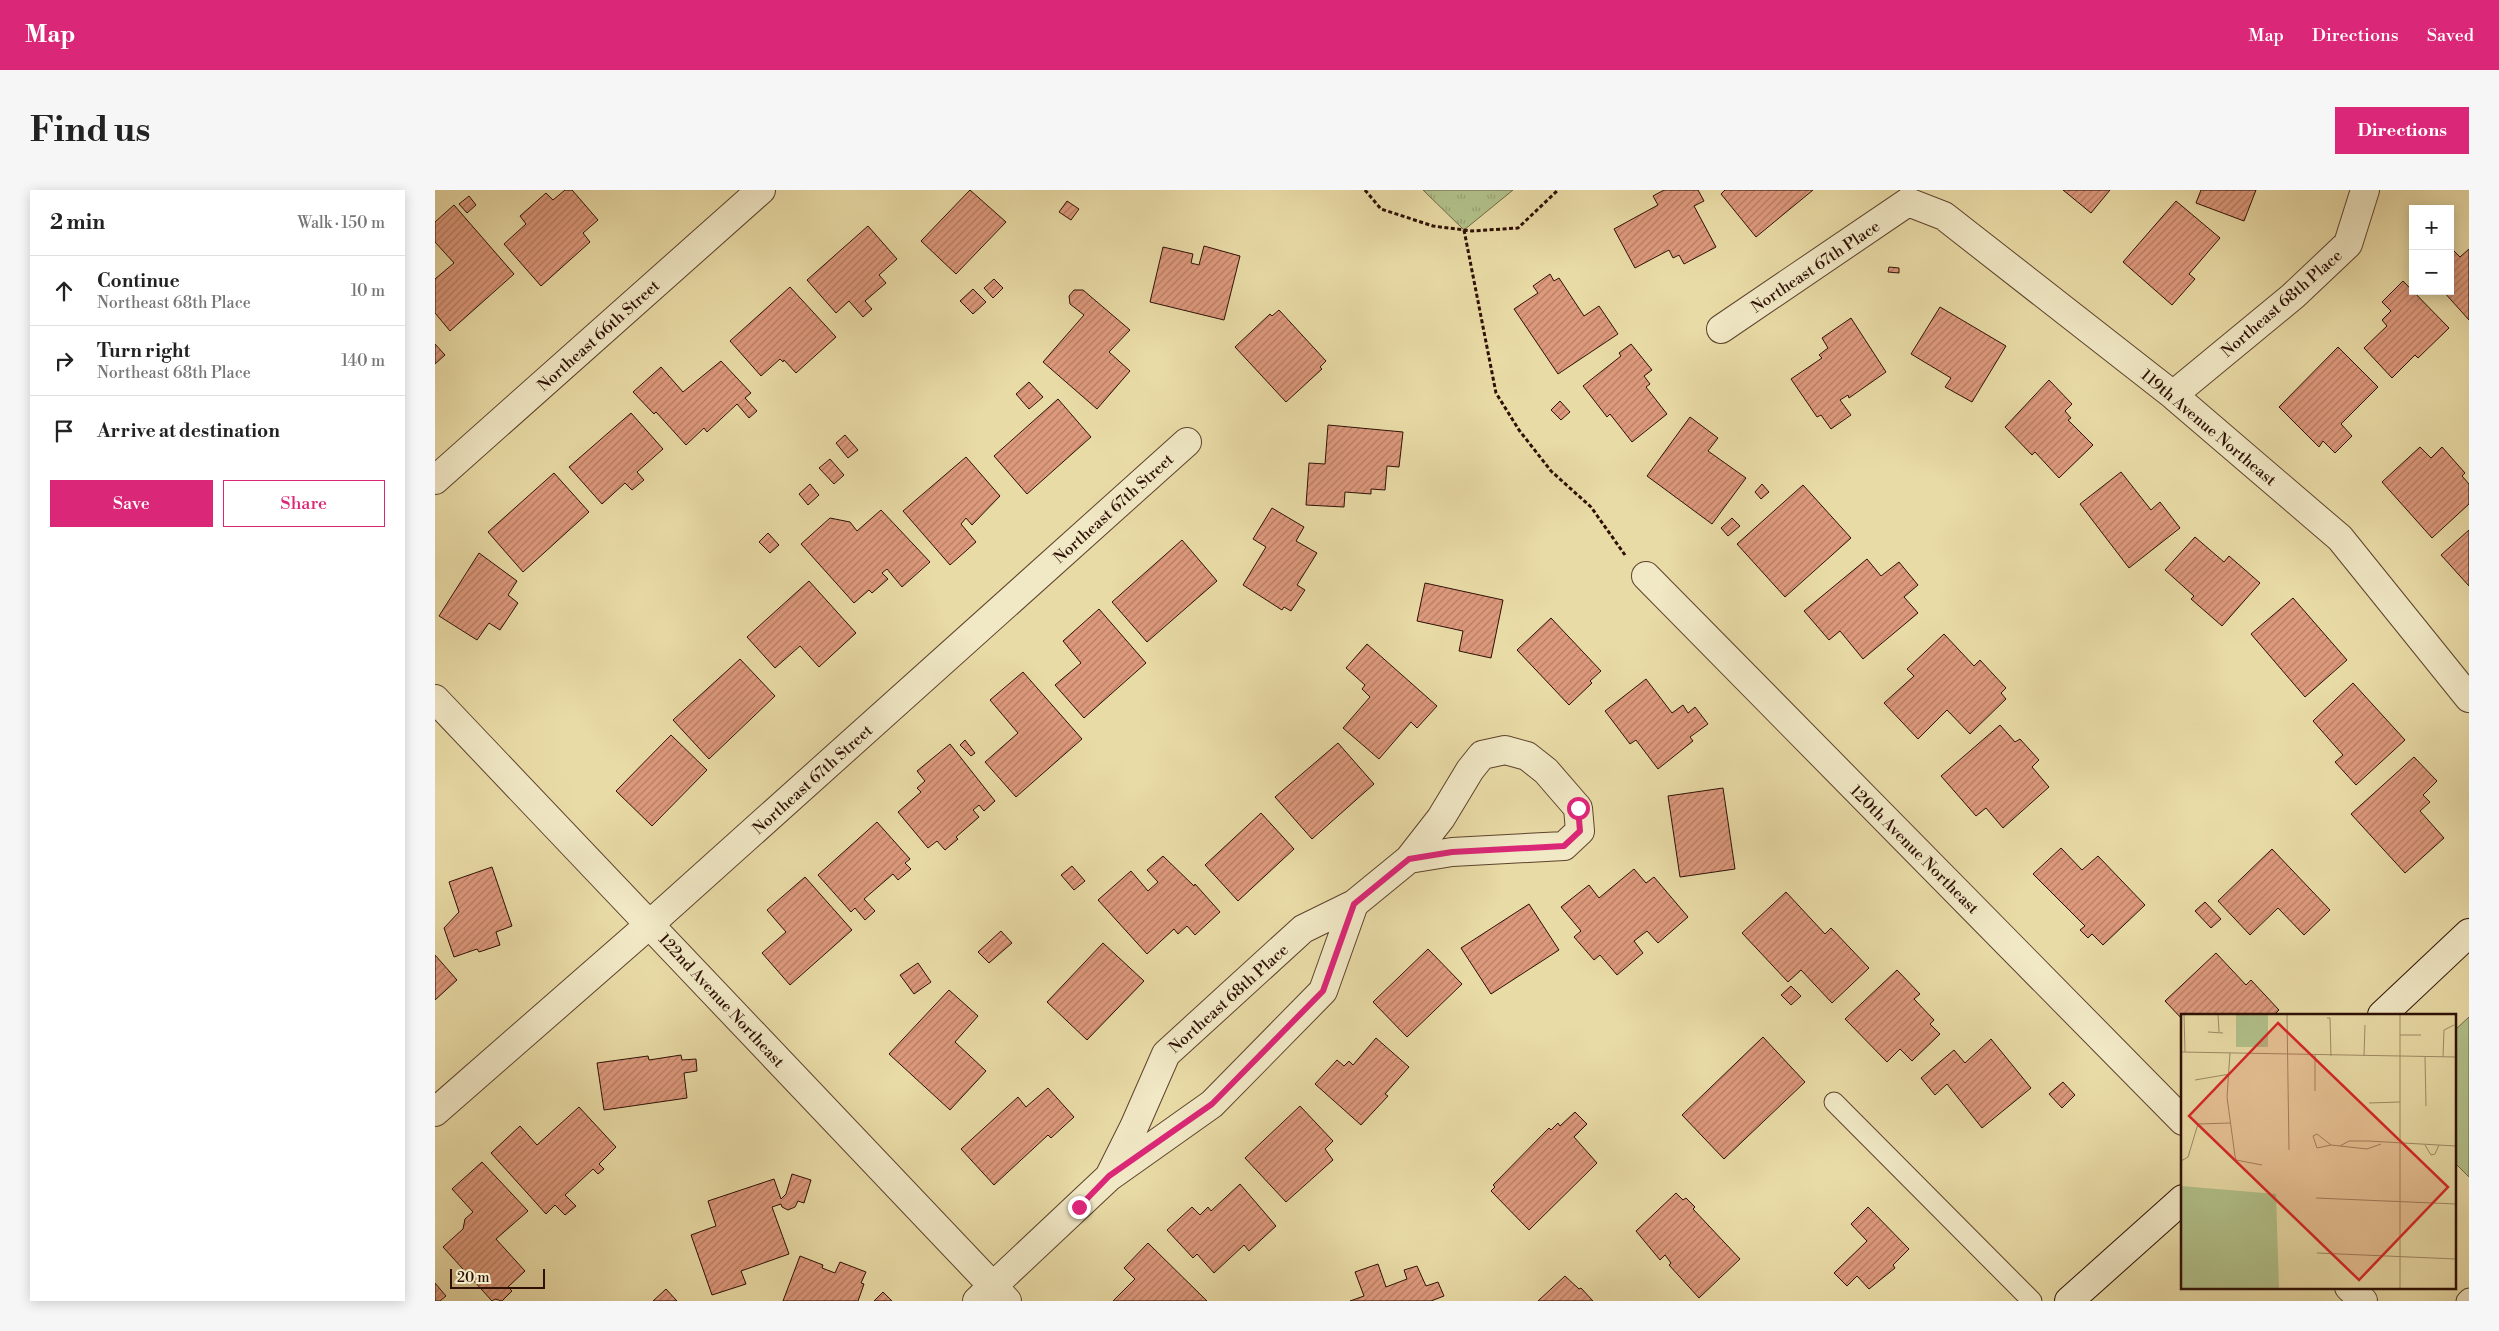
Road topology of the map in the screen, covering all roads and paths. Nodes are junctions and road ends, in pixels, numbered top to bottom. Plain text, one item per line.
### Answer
1 (761, 190) edge
2 (1365, 190) edge
3 (1558, 190) edge
4 (2366, 192) edge
5 (1908, 202) joint
6 (1464, 230) junction
7 (1721, 329) dead end
8 (2173, 395) junction
9 (1187, 442) dead end
10 (435, 480) edge
11 (1646, 576) joint
12 (2468, 694) edge
13 (435, 700) edge
14 (1409, 859) junction
15 (1354, 904) junction
16 (650, 924) junction
17 (2469, 933) edge
18 (2383, 1014) edge
19 (1835, 1102) dead end
20 (435, 1112) edge
21 (2181, 1119) edge
22 (1109, 1176) junction
23 (2181, 1201) edge
24 (2350, 1288) edge
25 (993, 1296) edge
26 (2469, 1298) edge
27 (2031, 1301) edge
28 (2069, 1301) edge
29 (2363, 1301) edge
30 (2466, 1301) edge

1 - 10 street, Northeast 66th Street
2 - 6 path
3 - 6 path
4 - 8 street, Northeast 68th Place
5 - 7 street, Northeast 67th Place
5 - 8 street, 119th Avenue Northeast
6 - 11 path
8 - 12 street, 119th Avenue Northeast
9 - 16 street, Northeast 67th Street
11 - 21 street, 120th Avenue Northeast
13 - 16 street, 122nd Avenue Northeast
14 - 14 street, Northeast 68th Place
14 - 15 street, Northeast 68th Place
15 - 22 street, Northeast 68th Place
15 - 22 street, Northeast 68th Place
16 - 20 street, Northeast 67th Street
16 - 25 street, 122nd Avenue Northeast
17 - 18 street
19 - 27 lane
22 - 25 street, Northeast 68th Place
23 - 28 street
24 - 29 street
26 - 30 lane

